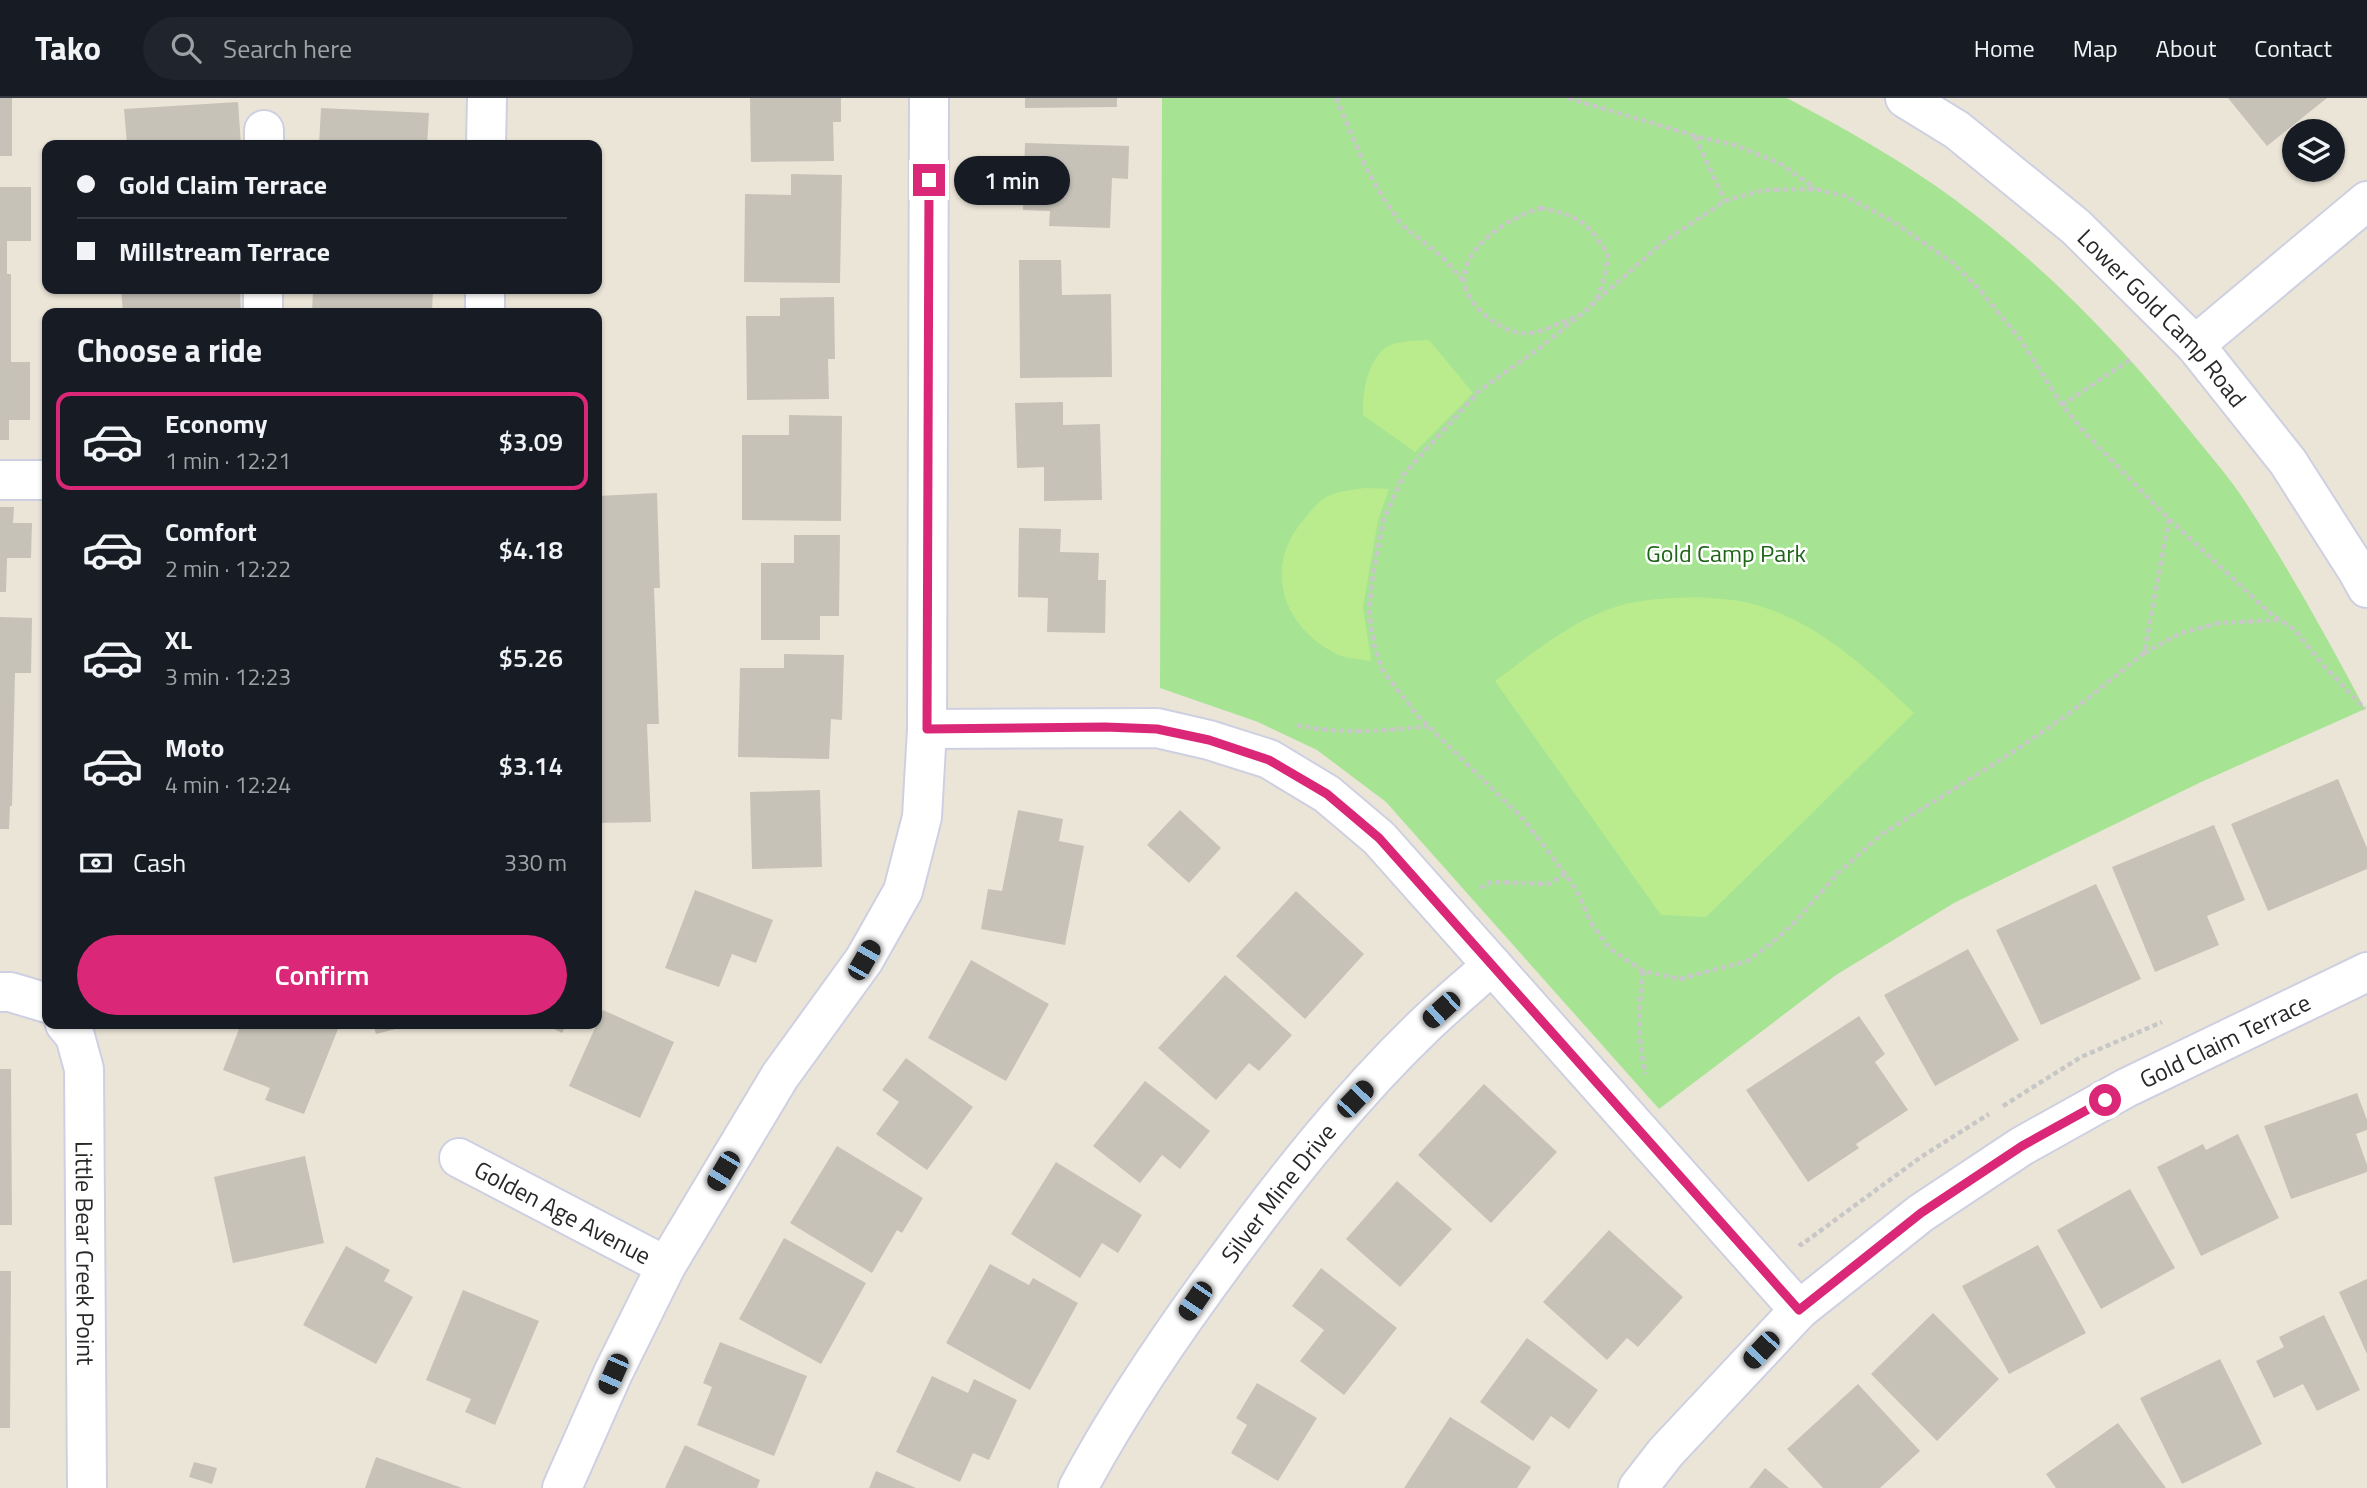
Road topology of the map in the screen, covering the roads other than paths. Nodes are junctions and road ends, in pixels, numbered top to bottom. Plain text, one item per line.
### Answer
1 (487, 98) edge
2 (929, 98) edge
3 (1905, 98) edge
4 (486, 140) edge
5 (2367, 201) edge
6 (2195, 345) junction
7 (0, 480) edge
8 (42, 480) edge
9 (2367, 589) edge
10 (927, 729) junction
11 (1492, 965) junction
12 (2367, 972) edge
13 (0, 992) edge
14 (42, 1002) edge
15 (69, 1029) edge
16 (459, 1157) dead end
17 (666, 1266) junction
18 (1799, 1310) junction
19 (87, 1488) edge
20 (562, 1488) edge
21 (1078, 1488) edge
22 (1638, 1488) edge

1 - 4 street
2 - 10 street
3 - 6 street, Lower Gold Camp Road
5 - 6 street
6 - 9 street, Lower Gold Camp Road
7 - 8 street
10 - 11 street
10 - 17 street
11 - 18 street
11 - 21 street, Silver Mine Drive
12 - 18 street, Gold Claim Terrace
13 - 14 street
15 - 19 street, Little Bear Creek Point
16 - 17 street, Golden Age Avenue
17 - 20 street
18 - 22 street, Gold Claim Terrace

